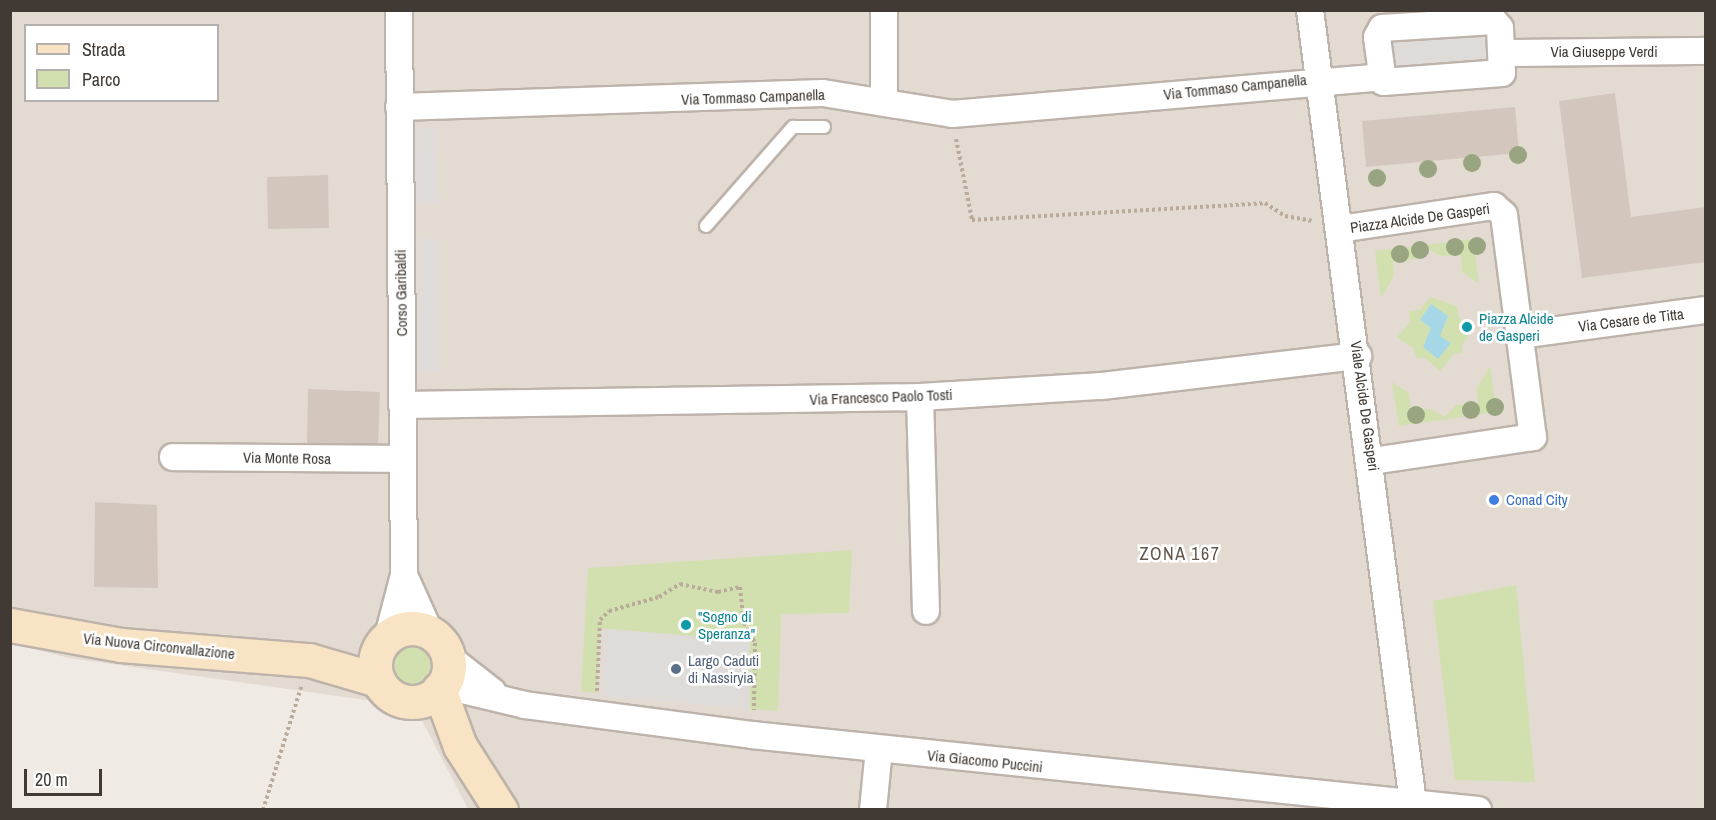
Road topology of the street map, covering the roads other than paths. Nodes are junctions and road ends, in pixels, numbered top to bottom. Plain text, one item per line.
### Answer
1 (399, 10) edge
2 (884, 10) edge
3 (1310, 10) edge
4 (1434, 10) edge
5 (1402, 19) edge
6 (1462, 23) junction
7 (1706, 51) edge
8 (1502, 53) junction
9 (1381, 77) junction
10 (1319, 78) junction
11 (884, 101) junction
12 (399, 107) junction
13 (824, 127) dead end
14 (1328, 225) junction
15 (706, 226) dead end
16 (1706, 310) edge
17 (1521, 334) junction
18 (1358, 356) junction
19 (921, 397) junction
20 (402, 405) junction
21 (172, 457) dead end
22 (402, 459) junction
23 (1372, 460) junction
24 (404, 575) junction
25 (926, 610) dead end
26 (10, 625) edge
27 (382, 656) junction
28 (434, 673) junction
29 (879, 749) junction
30 (1413, 803) junction
31 (501, 810) edge
32 (873, 810) edge
33 (1478, 810) edge

1 - 12 street, Corso Garibaldi
2 - 11 street
3 - 10 street, Viale Alcide De Gasperi
4 - 6 street
5 - 6 street
5 - 9 street
6 - 8 street
7 - 8 street, Via Giuseppe Verdi
8 - 9 street, Via Tommaso Campanella
9 - 10 street, Via Tommaso Campanella
10 - 11 street, Via Tommaso Campanella
10 - 14 street, Viale Alcide De Gasperi
11 - 12 street, Via Tommaso Campanella
12 - 20 street, Corso Garibaldi
13 - 15 lane
14 - 17 street, Piazza Alcide De Gasperi
14 - 18 street, Viale Alcide De Gasperi
16 - 17 street, Via Cesare de Titta
17 - 23 street, Piazza Alcide De Gasperi
18 - 19 street, Via Francesco Paolo Tosti
18 - 23 street, Viale Alcide De Gasperi
19 - 20 street, Via Francesco Paolo Tosti
19 - 25 street
20 - 22 street, Corso Garibaldi
21 - 22 street, Via Monte Rosa
22 - 24 street, Corso Garibaldi
23 - 30 street, Viale Alcide De Gasperi
24 - 27 street, Corso Garibaldi
24 - 28 street, Corso Garibaldi
26 - 27 street, Via Nuova Circonvallazione
27 - 28 street
27 - 28 street, Via Nuova Circonvallazione
28 - 29 street, Via Giacomo Puccini
28 - 31 street
29 - 30 street, Via Giacomo Puccini
29 - 32 street
30 - 33 street, Via Giacomo Puccini

